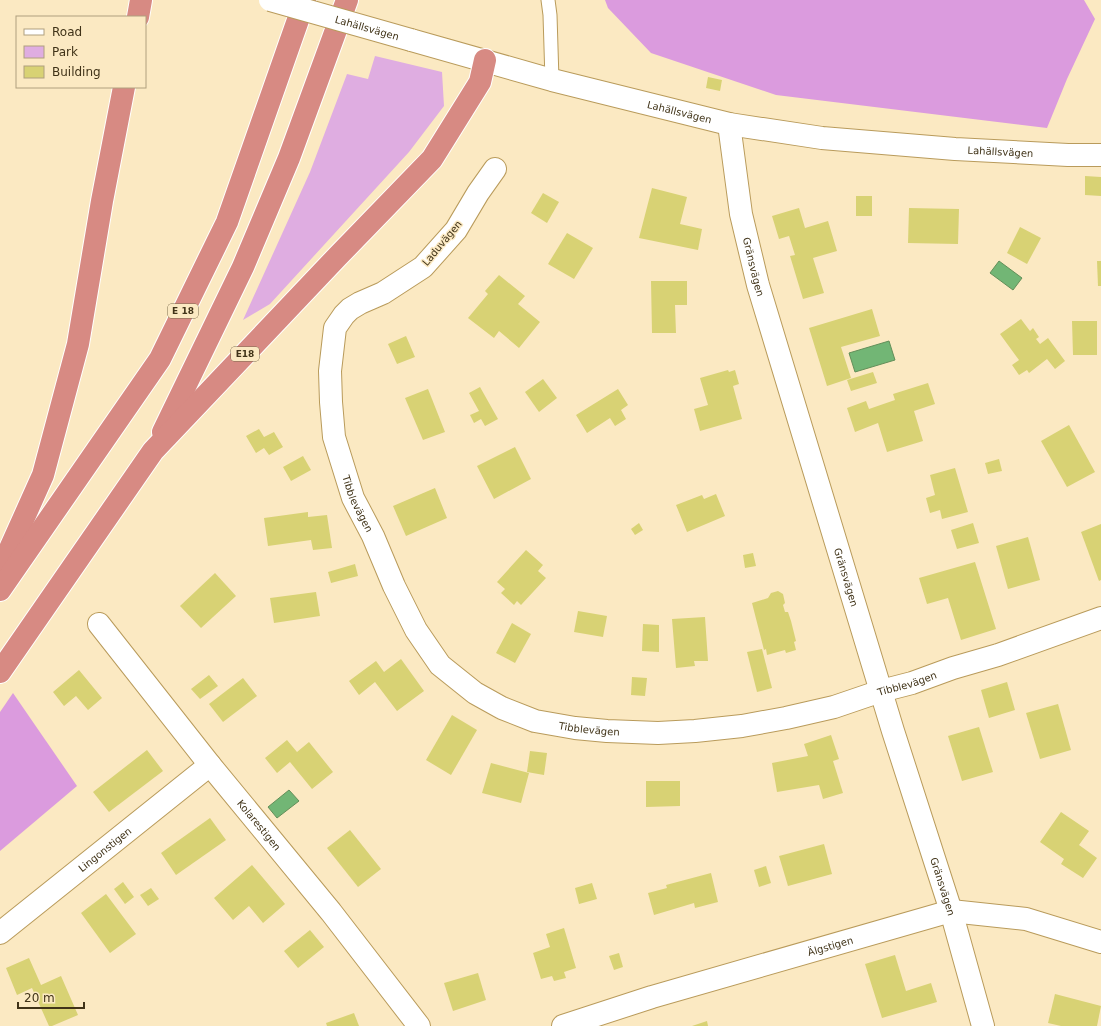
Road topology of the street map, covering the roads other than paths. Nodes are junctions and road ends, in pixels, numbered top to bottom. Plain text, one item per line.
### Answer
1 (142, 0) edge
2 (270, 0) edge
3 (305, 0) edge
4 (347, 0) edge
5 (548, 0) edge
6 (138, 16) edge
7 (485, 60) junction
8 (552, 80) junction
9 (124, 88) edge
10 (729, 124) junction
11 (1101, 155) edge
12 (495, 169) dead end
13 (336, 328) joint
14 (153, 451) junction
15 (0, 571) edge
16 (0, 590) edge
17 (1101, 618) edge
18 (99, 624) dead end
19 (0, 672) edge
20 (881, 691) junction
21 (210, 765) junction
22 (950, 911) junction
23 (0, 933) edge
24 (1101, 942) edge
25 (419, 1026) edge
26 (563, 1026) edge
27 (983, 1026) edge

1 - 6 highway
2 - 7 street, Lahällsvägen, bridge
3 - 16 highway, E 18
4 - 14 highway
5 - 8 lane
7 - 8 street, Lahällsvägen
7 - 14 highway, E18
8 - 10 street, Lahällsvägen
9 - 15 highway
10 - 11 street, Lahällsvägen
10 - 20 street, Gränsvägen
12 - 13 street, Laduvägen
13 - 20 street, Tibblevägen
14 - 19 highway
17 - 20 street, Tibblevägen
18 - 21 street, Kolarestigen
20 - 22 street, Gränsvägen
21 - 23 street, Lingonstigen
21 - 25 street, Kolarestigen
22 - 24 street, Älgstigen
22 - 26 street, Älgstigen
22 - 27 street, Gränsvägen

